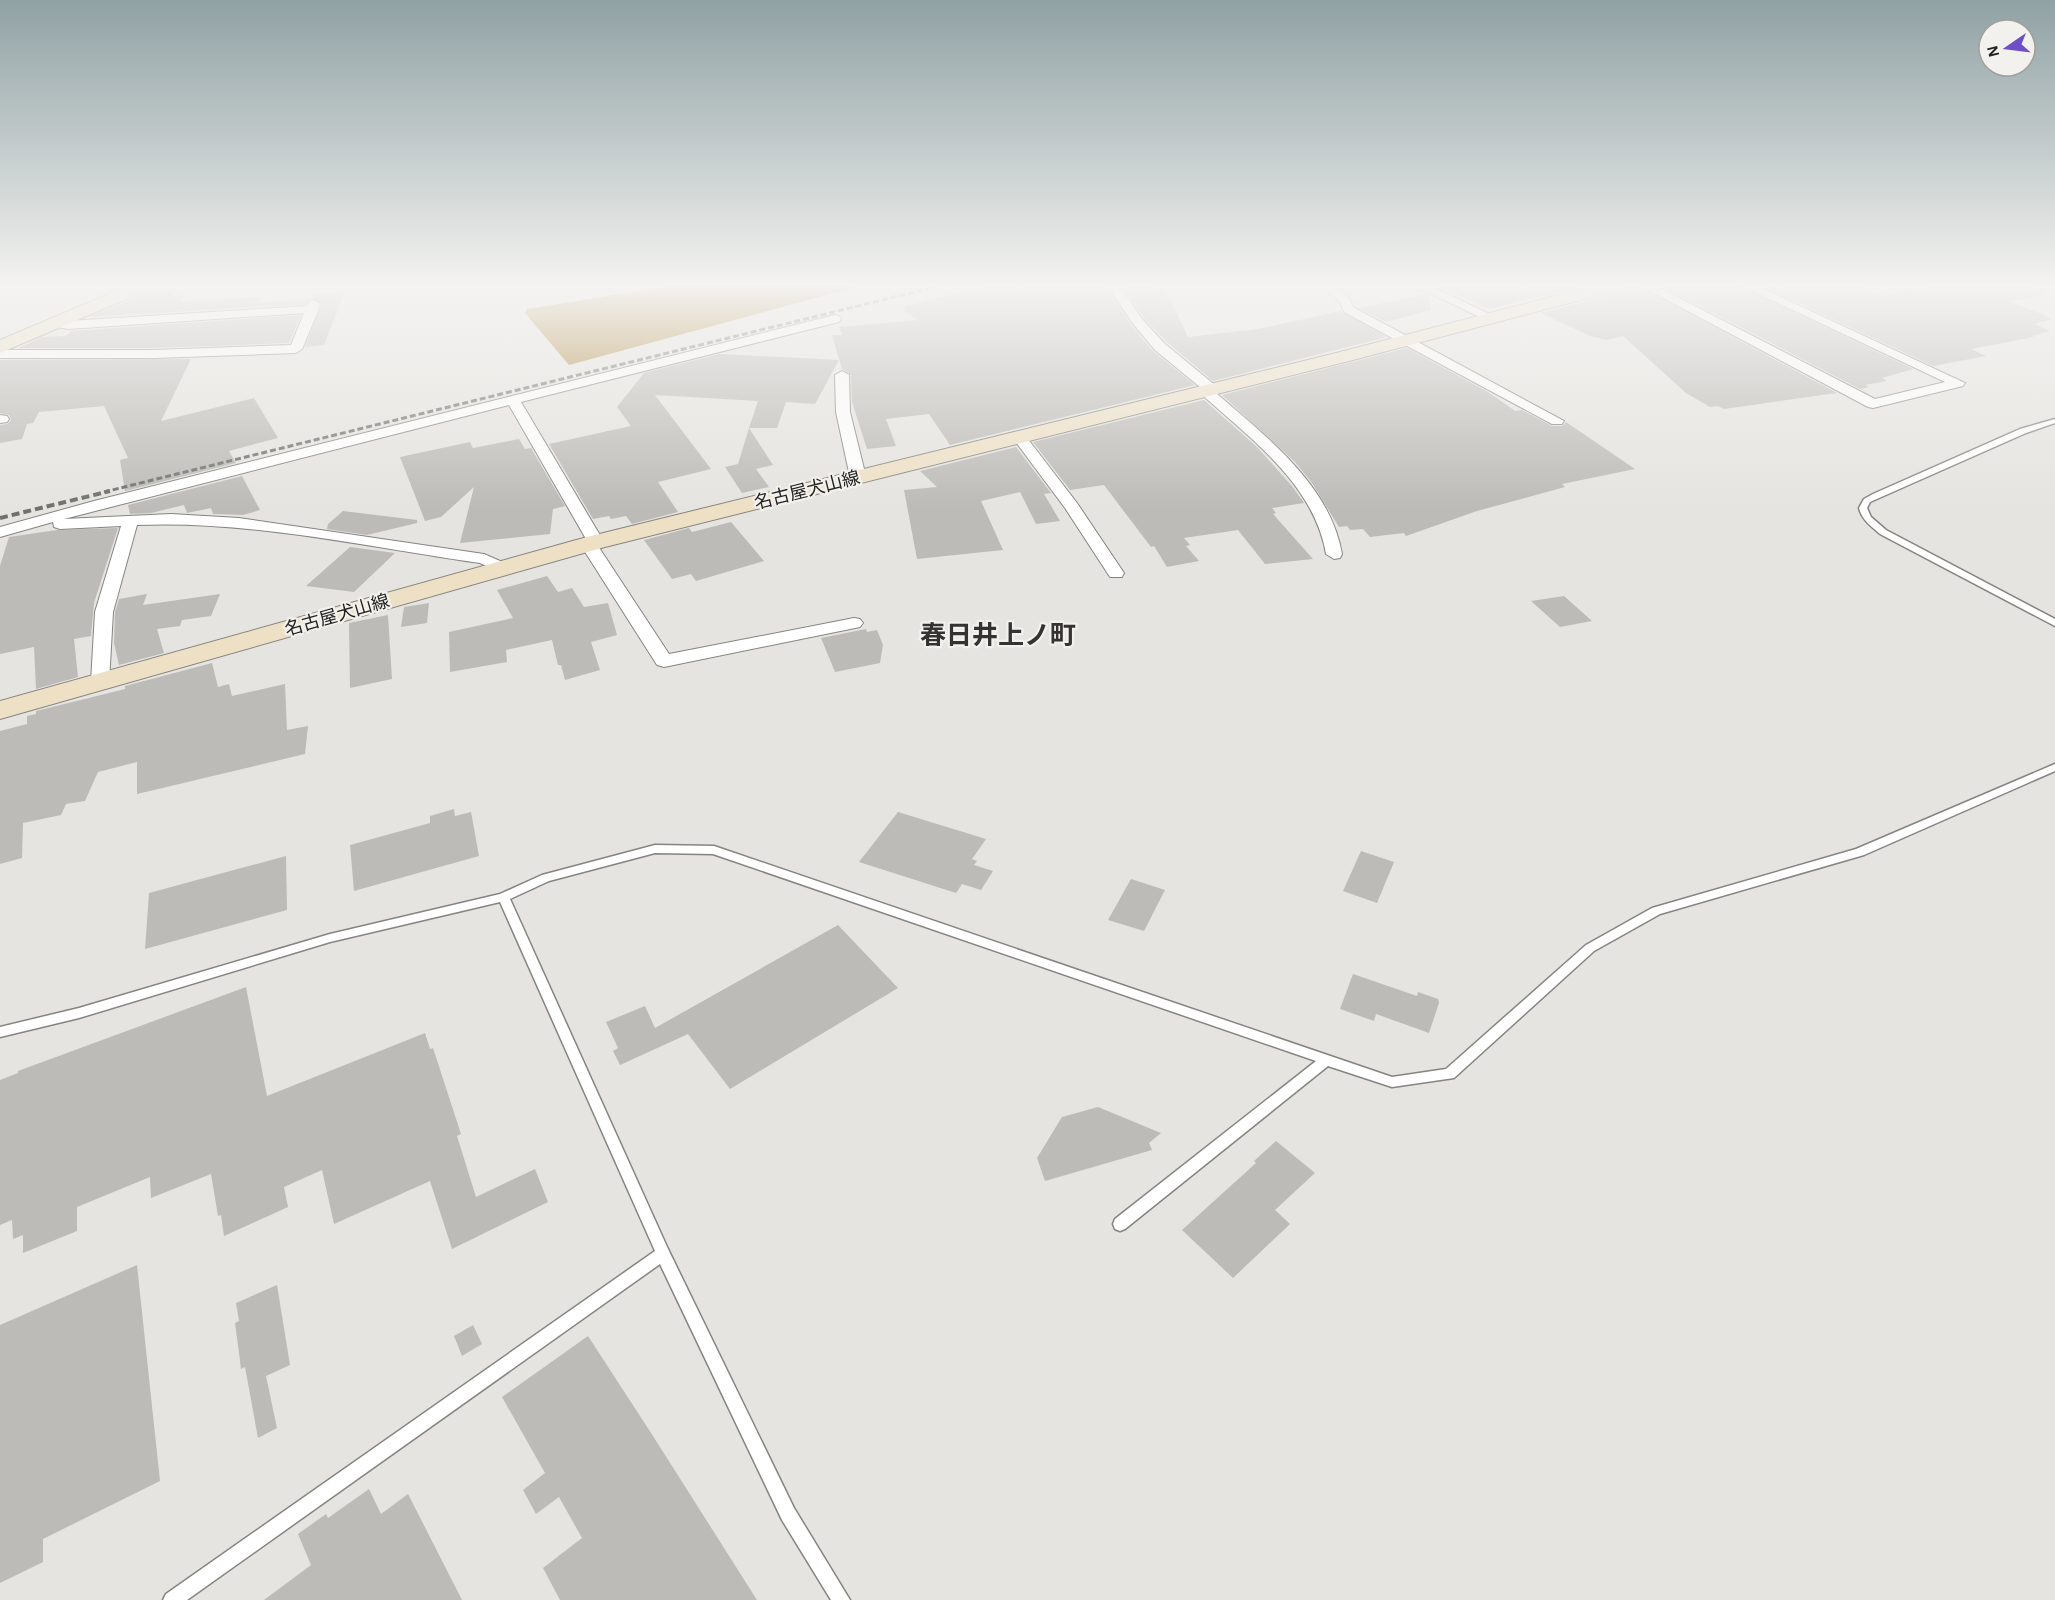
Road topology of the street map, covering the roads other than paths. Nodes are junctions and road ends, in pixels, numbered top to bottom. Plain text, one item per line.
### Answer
1 (675, 360) edge
2 (1174, 360) edge
3 (1330, 360) edge
4 (1443, 360) edge
5 (1788, 360) edge
6 (1908, 360) edge
7 (842, 375) dead end
8 (1208, 389) junction
9 (513, 401) junction
10 (1557, 420) dead end
11 (2055, 421) edge
12 (1019, 436) junction
13 (858, 477) junction
14 (130, 521) junction
15 (26, 526) junction
16 (0, 532) edge
17 (592, 543) junction
18 (1334, 554) dead end
19 (501, 568) junction
20 (1116, 573) dead end
21 (854, 623) dead end
22 (2055, 623) edge
23 (100, 682) junction
24 (0, 710) edge
25 (2055, 767) edge
26 (503, 897) junction
27 (0, 1032) edge
28 (1325, 1061) junction
29 (1120, 1224) dead end
30 (663, 1254) junction
31 (172, 1600) edge
32 (841, 1600) edge

1 - 9 street
2 - 8 street
3 - 8 main road, 名古屋犬山線
4 - 10 street
5 - 6 street
7 - 13 street
8 - 12 main road, 名古屋犬山線
8 - 18 street
9 - 15 street
9 - 17 street
11 - 22 lane
12 - 13 main road, 名古屋犬山線
12 - 20 street
13 - 17 main road, 名古屋犬山線
14 - 15 street
14 - 19 street
14 - 23 street
15 - 16 street
17 - 19 main road, 名古屋犬山線
17 - 21 street
19 - 23 main road, 名古屋犬山線
23 - 24 main road, 名古屋犬山線
25 - 28 lane
26 - 27 lane
26 - 28 lane
26 - 30 lane
28 - 29 lane
30 - 31 lane
30 - 32 lane

